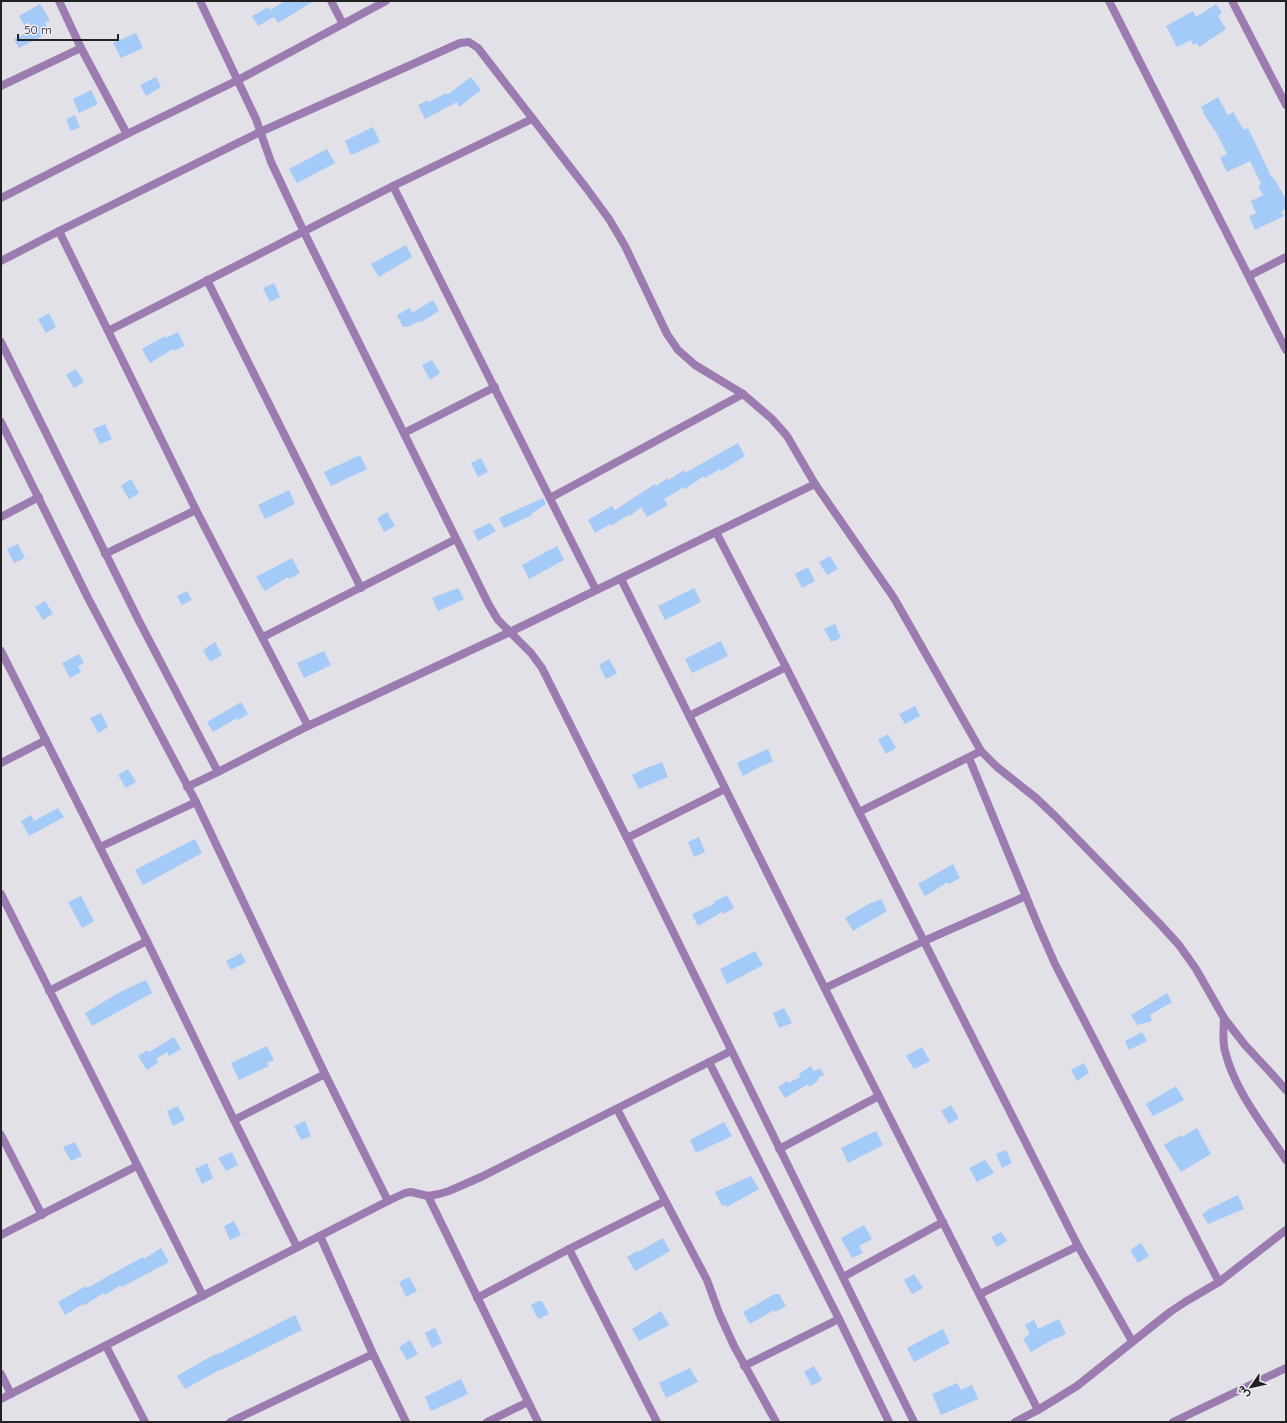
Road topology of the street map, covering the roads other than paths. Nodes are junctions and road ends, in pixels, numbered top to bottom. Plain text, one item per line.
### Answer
1 (59, 1) edge
2 (200, 1) edge
3 (331, 1) edge
4 (386, 1) edge
5 (1109, 1) edge
6 (1232, 1) edge
7 (343, 24) junction
8 (81, 48) junction
9 (238, 80) junction
10 (1, 86) edge
11 (1286, 105) edge
12 (532, 119) junction
13 (260, 132) junction
14 (127, 134) junction
15 (393, 186) junction
16 (1, 198) edge
17 (59, 231) junction
18 (304, 232) junction
19 (1286, 257) edge
20 (1, 261) edge
21 (1249, 276) junction
22 (207, 280) junction
23 (108, 331) junction
24 (1, 342) edge
25 (1286, 350) edge
26 (495, 387) junction
27 (743, 394) junction
28 (1, 422) edge
29 (404, 433) junction
30 (815, 484) junction
31 (39, 497) junction
32 (550, 498) junction
33 (196, 510) junction
34 (1, 516) edge
35 (716, 532) junction
36 (456, 540) junction
37 (105, 554) junction
38 (620, 578) junction
39 (361, 588) junction
40 (596, 590) junction
41 (510, 632) junction
42 (263, 637) junction
43 (1, 651) edge
44 (786, 667) junction
45 (689, 716) junction
46 (308, 726) junction
47 (46, 740) junction
48 (981, 751) junction
49 (969, 758) junction
50 (1, 763) edge
51 (218, 772) junction
52 (187, 787) junction
53 (725, 789) junction
54 (196, 802) junction
55 (859, 812) junction
56 (627, 838) junction
57 (100, 847) junction
58 (1, 894) edge
59 (1026, 896) junction
60 (147, 941) junction
61 (924, 941) junction
62 (824, 988) junction
63 (49, 991) junction
64 (1224, 1018) junction
65 (731, 1051) junction
66 (709, 1062) junction
67 (325, 1074) junction
68 (1286, 1090) edge
69 (879, 1096) junction
70 (617, 1108) junction
71 (234, 1120) junction
72 (1, 1135) edge
73 (780, 1149) junction
74 (1286, 1160) edge
75 (137, 1166) junction
76 (428, 1196) junction
77 (388, 1200) junction
78 (665, 1201) junction
79 (42, 1215) junction
80 (943, 1222) junction
81 (1286, 1230) edge
82 (1, 1235) edge
83 (320, 1236) junction
84 (1078, 1246) junction
85 (297, 1247) junction
86 (569, 1249) junction
87 (843, 1277) junction
88 (1219, 1282) junction
89 (980, 1294) junction
90 (203, 1296) junction
91 (476, 1298) junction
92 (839, 1319) junction
93 (1132, 1341) junction
94 (106, 1346) junction
95 (373, 1354) junction
96 (744, 1366) junction
97 (1286, 1368) edge
98 (1, 1374) edge
99 (11, 1394) junction
100 (1, 1399) edge
101 (528, 1402) junction
102 (1038, 1410) junction
103 (1179, 1421) edge
104 (145, 1422) edge
105 (230, 1422) edge
106 (406, 1422) edge
107 (487, 1422) edge
108 (538, 1422) edge
109 (657, 1422) edge
110 (776, 1422) edge
111 (889, 1422) edge
112 (914, 1422) edge
113 (1015, 1422) edge

1 - 8 street
2 - 9 street
3 - 7 street
4 - 7 street
5 - 21 street
6 - 11 street
7 - 9 street
8 - 10 street
8 - 14 street
9 - 13 street
9 - 14 street
12 - 13 street
12 - 15 street
12 - 27 street
13 - 17 street
13 - 18 street
14 - 16 street
15 - 18 street
15 - 26 street
17 - 20 street
17 - 23 street
18 - 22 street
18 - 29 street
19 - 21 street
21 - 25 street
22 - 23 street
22 - 39 street
23 - 33 street
24 - 37 street
26 - 29 street
26 - 32 street
27 - 30 street
27 - 32 street
28 - 31 street
29 - 36 street
30 - 35 street
30 - 48 street
31 - 34 street
31 - 52 street
32 - 40 street
33 - 37 street
33 - 42 street
35 - 38 street
35 - 44 street
36 - 39 street
36 - 41 street
37 - 51 street
38 - 40 street
38 - 45 street
39 - 42 street
40 - 41 street
41 - 46 street
41 - 56 street
42 - 46 street
43 - 47 street
44 - 45 street
44 - 55 street
45 - 53 street
46 - 51 street
47 - 50 street
47 - 57 street
48 - 49 street
48 - 64 street
49 - 55 street
49 - 59 street
51 - 52 street
52 - 54 street
53 - 56 street
53 - 62 street
54 - 57 street
54 - 67 street
55 - 61 street
56 - 65 street
57 - 60 street
58 - 63 street
59 - 61 street
59 - 88 street
60 - 63 street
60 - 71 street
61 - 62 street
61 - 84 street
62 - 69 street
63 - 75 street
64 - 68 street
64 - 74 street
65 - 66 street
65 - 73 street
66 - 70 street
66 - 92 street
67 - 71 street
67 - 77 street
69 - 73 street
69 - 80 street
70 - 76 street
70 - 78 street
71 - 85 street
72 - 79 street
73 - 87 street
75 - 79 street
75 - 90 street
76 - 77 street
76 - 91 street
77 - 83 street
78 - 86 street
78 - 96 street
79 - 82 street
80 - 87 street
80 - 89 street
81 - 88 street
83 - 85 street
83 - 95 street
84 - 89 street
84 - 93 street
85 - 90 street
86 - 91 street
86 - 109 street
87 - 112 street
88 - 93 street
89 - 102 street
90 - 94 street
91 - 101 street
92 - 96 street
92 - 111 street
93 - 102 street
94 - 99 street
94 - 104 street
95 - 105 street
95 - 106 street
96 - 110 street
97 - 103 street
98 - 99 street
99 - 100 street
101 - 107 street
101 - 108 street
102 - 113 street

